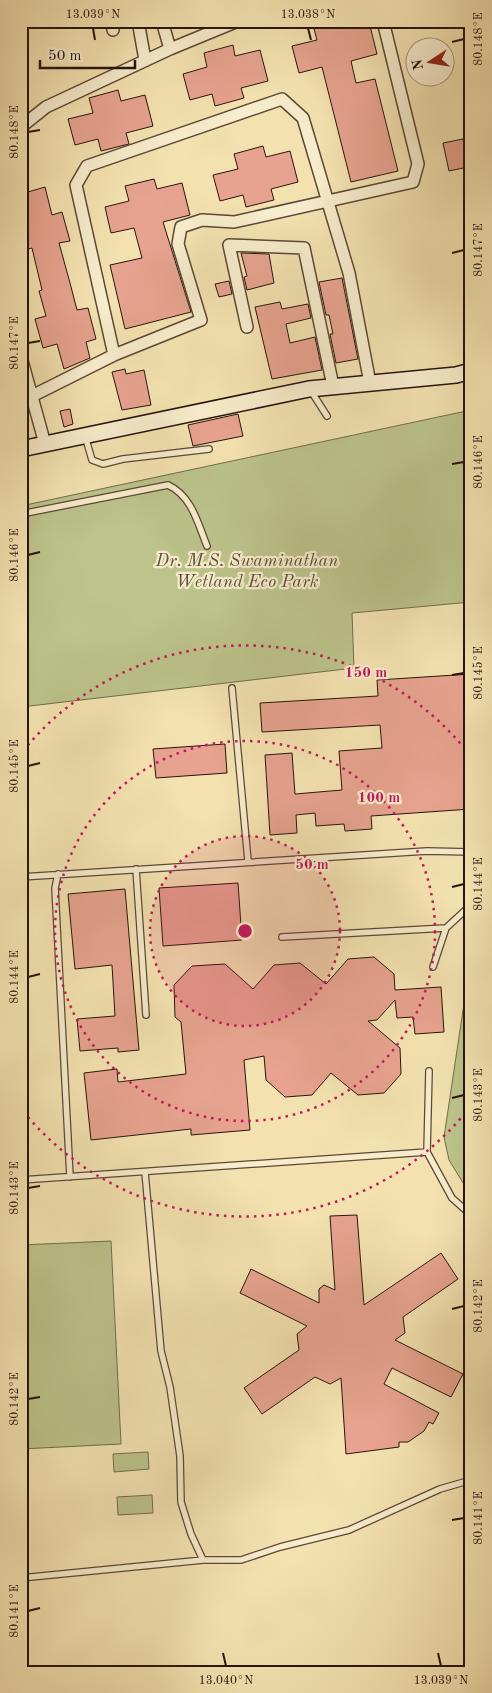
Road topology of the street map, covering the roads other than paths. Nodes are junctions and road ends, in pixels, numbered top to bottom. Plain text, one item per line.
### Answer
1 (138, 21) edge
2 (162, 21) edge
3 (238, 21) edge
4 (383, 21) edge
5 (170, 49) junction
6 (146, 60) junction
7 (21, 127) edge
8 (328, 202) junction
9 (247, 327) dead end
10 (114, 355) junction
11 (21, 357) edge
12 (471, 370) edge
13 (370, 383) junction
14 (333, 386) junction
15 (310, 389) junction
16 (32, 396) junction
17 (327, 416) dead end
18 (85, 436) junction
19 (45, 444) junction
20 (21, 449) edge
21 (210, 449) dead end
22 (21, 514) edge
23 (207, 546) dead end
24 (232, 688) dead end
25 (471, 852) edge
26 (248, 861) junction
27 (136, 869) junction
28 (58, 874) junction
29 (21, 876) edge
30 (471, 905) edge
31 (446, 928) junction
32 (282, 937) dead end
33 (433, 968) dead end
34 (146, 1015) dead end
35 (429, 1071) dead end
36 (427, 1152) junction
37 (145, 1172) junction
38 (70, 1177) junction
39 (21, 1180) edge
40 (471, 1215) edge
41 (471, 1322) edge
42 (469, 1346) edge
43 (470, 1480) edge
44 (471, 1487) edge
45 (203, 1560) junction
46 (21, 1578) edge

1 - 6 street
2 - 5 street
3 - 5 street
4 - 8 street
5 - 6 street
6 - 7 street
8 - 10 street
8 - 10 street
8 - 13 street
9 - 14 street
10 - 16 street
11 - 16 street
12 - 13 street
13 - 14 street
14 - 15 street
15 - 17 lane
15 - 18 street
16 - 19 street
18 - 19 street
18 - 21 lane
19 - 20 street
22 - 23 lane
24 - 26 lane
25 - 26 lane
26 - 27 lane
27 - 28 lane
27 - 34 lane
28 - 29 lane
28 - 38 lane
30 - 31 lane
31 - 32 lane
31 - 33 lane
35 - 36 lane
36 - 37 lane
36 - 40 lane
37 - 38 lane
37 - 45 lane
38 - 39 lane
41 - 42 lane
42 - 43 lane
43 - 44 lane
43 - 45 lane
45 - 46 lane

